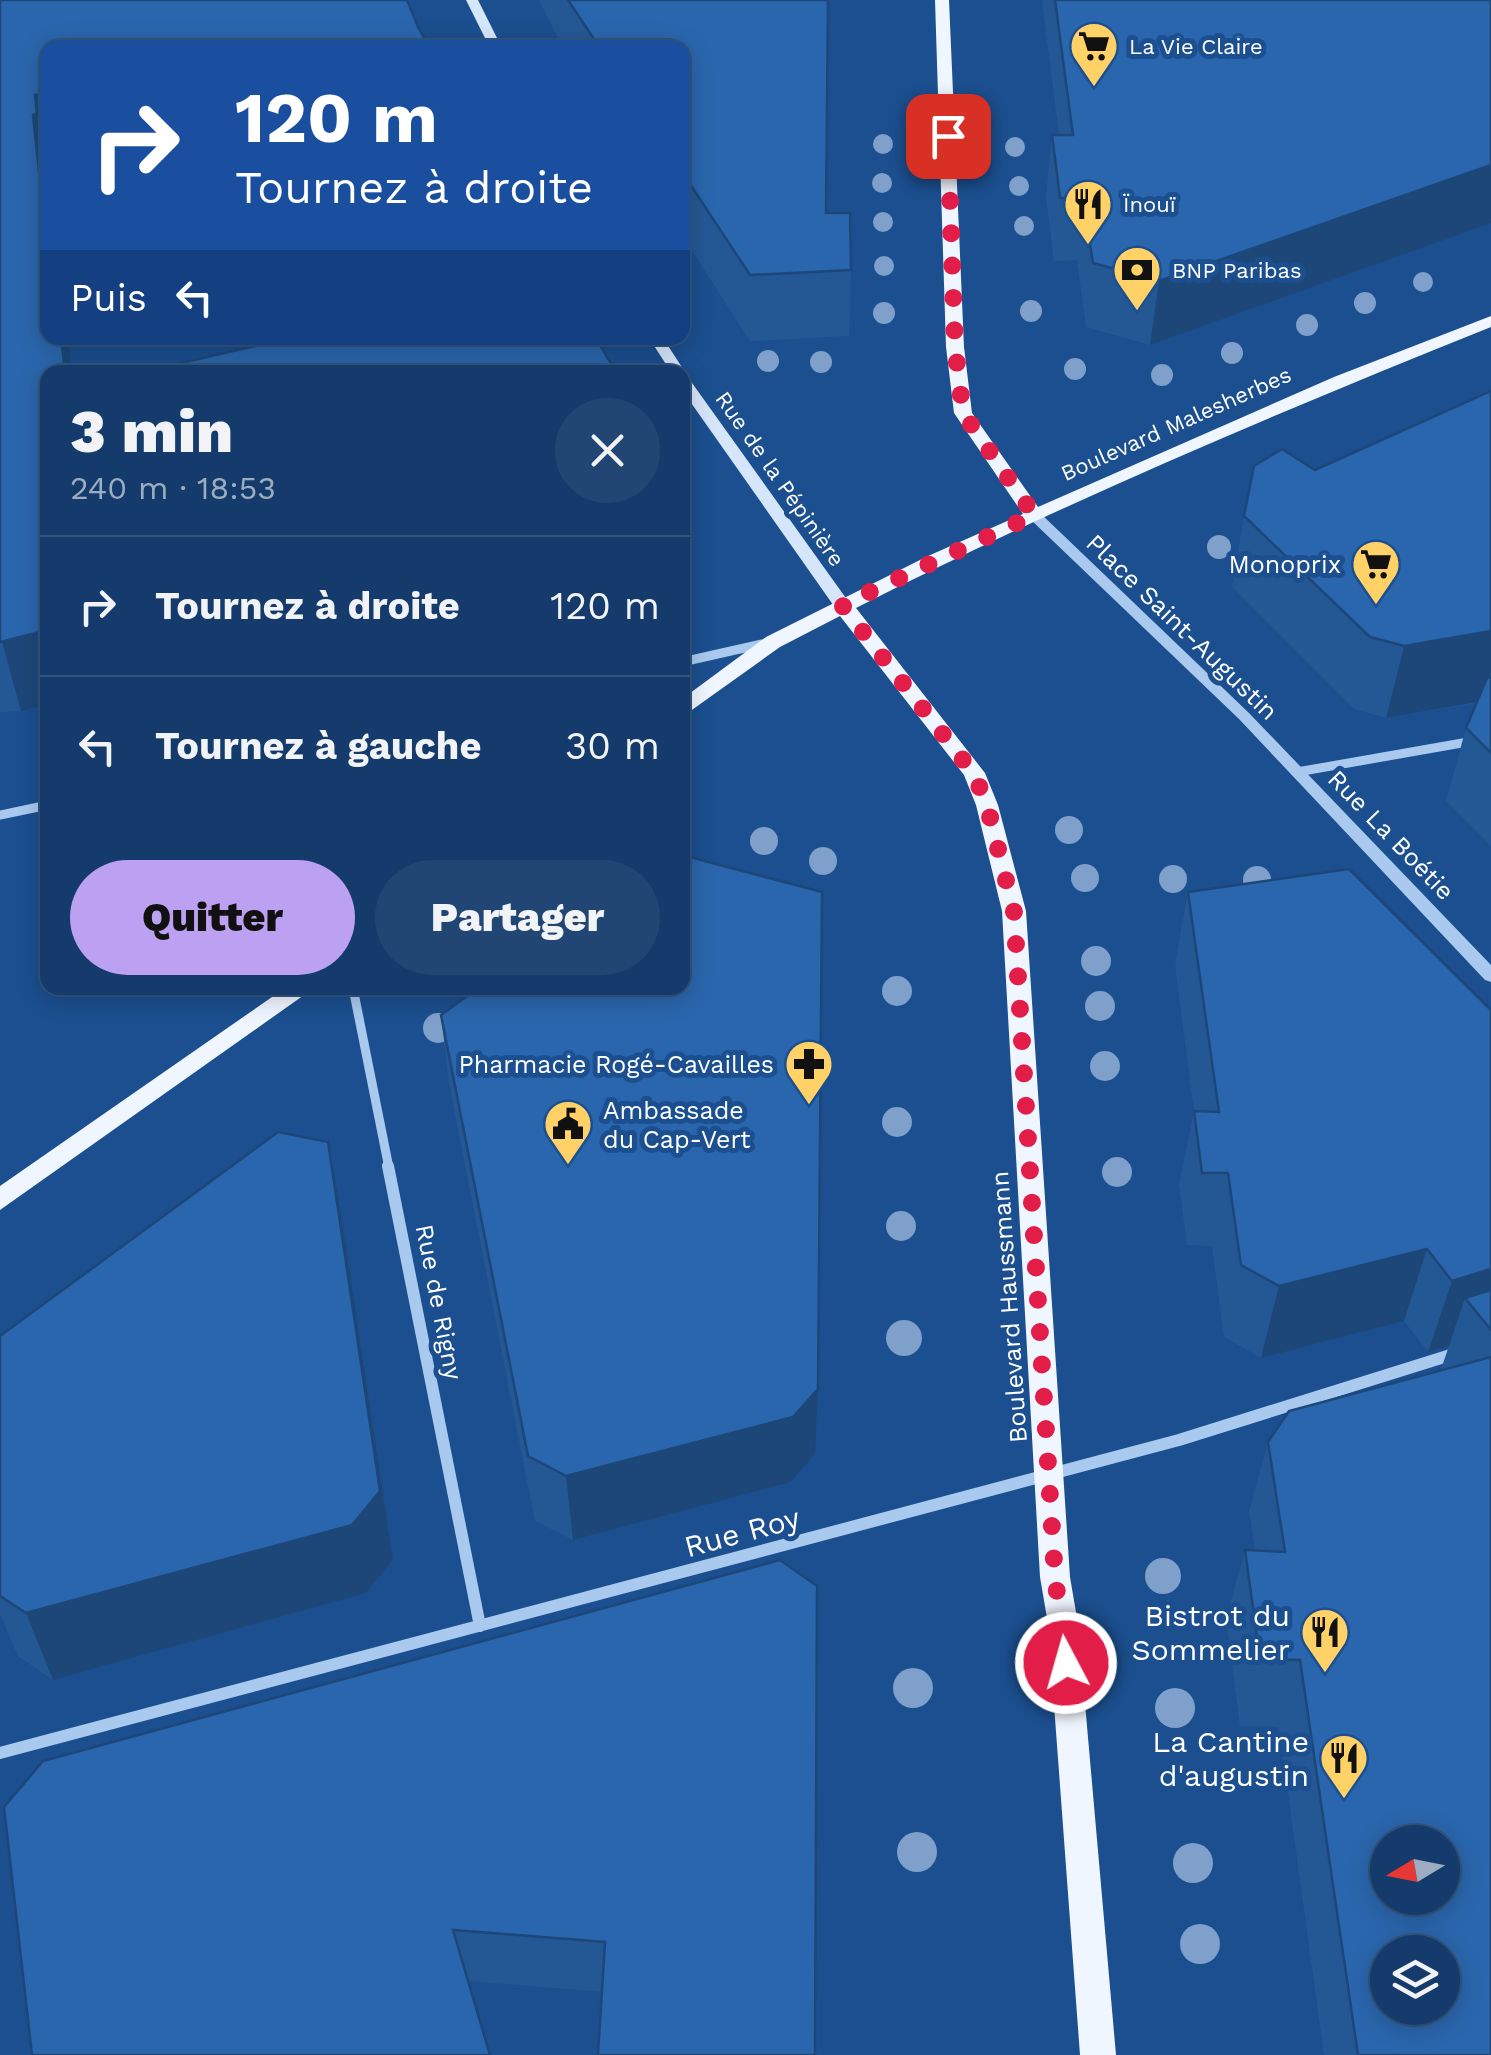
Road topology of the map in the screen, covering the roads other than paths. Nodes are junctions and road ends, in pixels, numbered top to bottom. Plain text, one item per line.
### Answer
1 (472, 0) edge
2 (942, 0) edge
3 (492, 40) edge
4 (1491, 321) edge
5 (690, 391) edge
6 (1034, 515) junction
7 (842, 605) junction
8 (773, 642) junction
9 (690, 660) edge
10 (690, 704) edge
11 (1491, 738) edge
12 (1297, 772) junction
13 (40, 806) edge
14 (0, 815) edge
15 (1491, 976) edge
16 (292, 995) edge
17 (354, 995) edge
18 (0, 1200) edge
19 (1473, 1348) edge
20 (1050, 1475) junction
21 (480, 1626) junction
22 (0, 1753) edge
23 (1098, 2055) edge

1 - 3 main road
2 - 6 main road
4 - 6 main road, Boulevard Malesherbes
5 - 7 main road, Rue de la Pépinière
6 - 7 main road, Boulevard Malesherbes
6 - 12 street, Place Saint-Augustin
7 - 8 main road, Boulevard Malesherbes
7 - 20 main road, Boulevard Haussmann
8 - 9 street
8 - 10 main road, Boulevard Malesherbes
11 - 12 street
12 - 15 street, Rue La Boétie
13 - 14 street
16 - 18 main road
17 - 21 street, Rue de Rigny
19 - 20 street, Rue Roy
20 - 21 street, Rue Roy
20 - 23 main road, Boulevard Haussmann
21 - 22 street, Rue Roy

